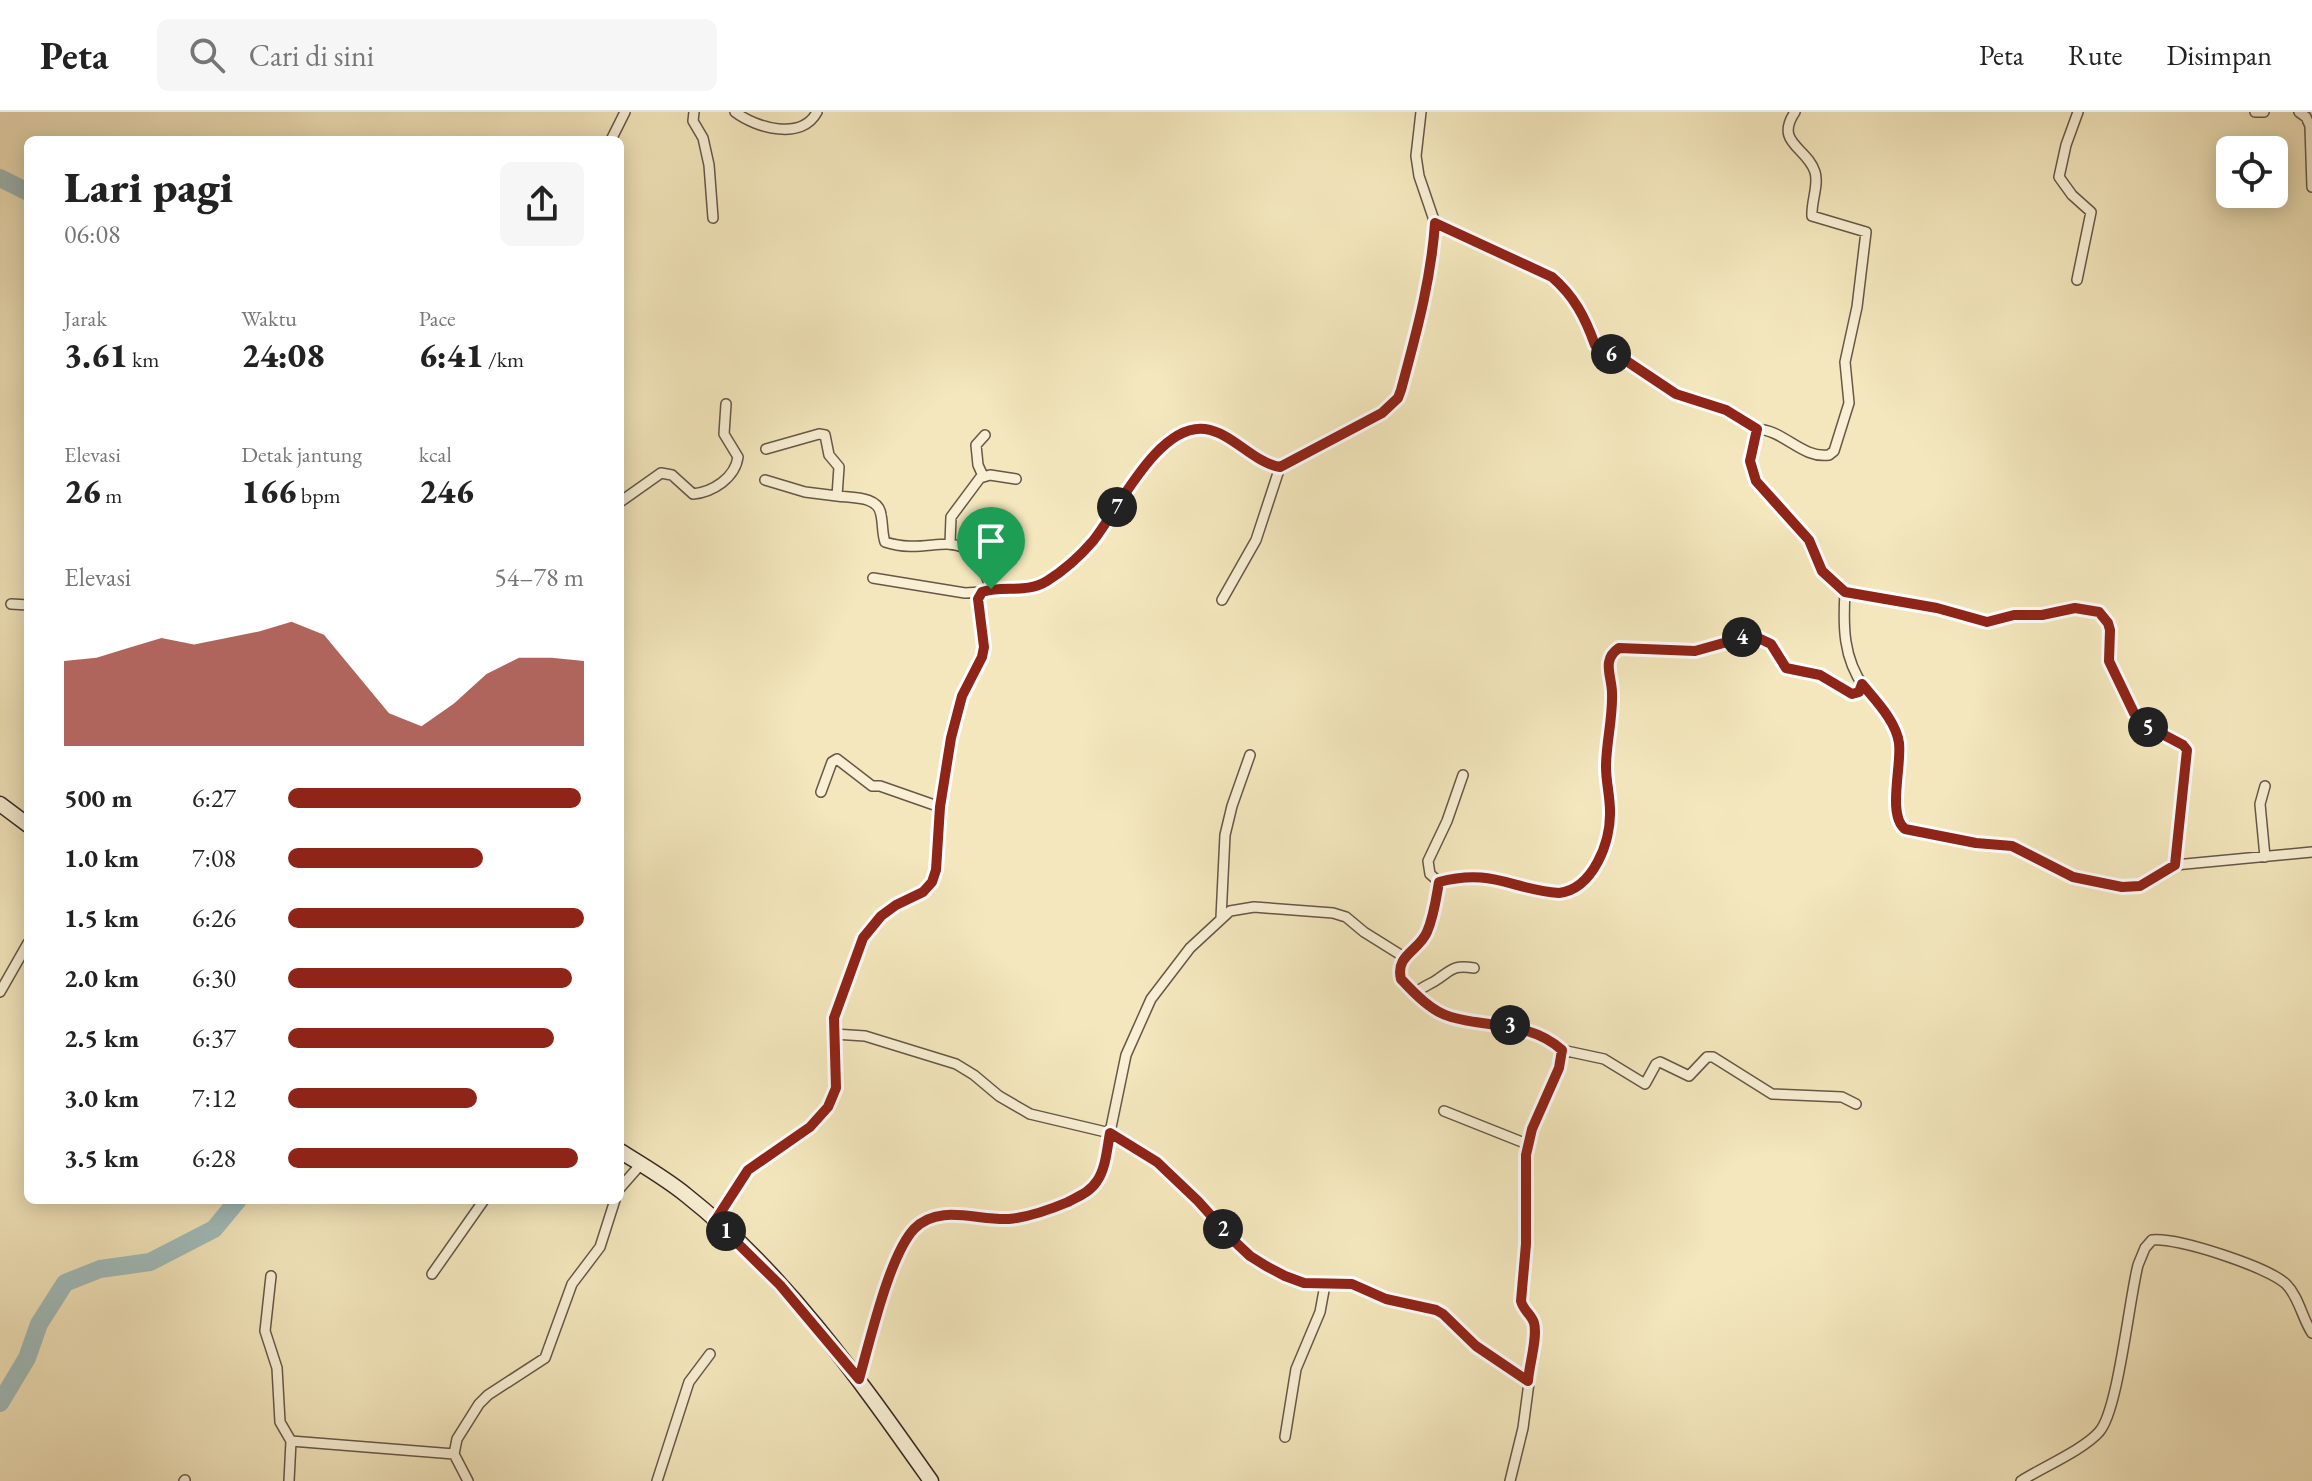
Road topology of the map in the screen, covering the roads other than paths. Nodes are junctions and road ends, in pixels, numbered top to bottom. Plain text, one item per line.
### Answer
1 (625, 112) edge
2 (694, 112) edge
3 (735, 112) edge
4 (817, 112) edge
5 (1421, 112) edge
6 (1795, 112) edge
7 (2078, 112) edge
8 (2255, 112) edge
9 (2264, 112) edge
10 (2299, 112) edge
11 (613, 136) edge
12 (2312, 187) edge
13 (713, 218) dead end
14 (1435, 223) junction
15 (2077, 280) dead end
16 (726, 404) dead end
17 (1757, 429) junction
18 (985, 435) dead end
19 (766, 449) dead end
20 (1280, 467) junction
21 (983, 476) junction
22 (1016, 479) dead end
23 (765, 480) dead end
24 (837, 496) junction
25 (624, 499) edge
26 (950, 544) junction
27 (873, 578) dead end
28 (987, 590) junction
29 (1845, 592) junction
30 (1222, 600) dead end
31 (11, 604) dead end
32 (24, 605) edge
33 (1862, 684) junction
34 (1250, 755) dead end
35 (1463, 775) dead end
36 (2265, 786) dead end
37 (821, 792) dead end
38 (0, 804) edge
39 (940, 807) junction
40 (24, 822) edge
41 (2312, 852) edge
42 (2265, 857) junction
43 (2175, 865) junction
44 (1439, 882) junction
45 (1221, 918) junction
46 (24, 950) edge
47 (1404, 957) junction
48 (1474, 968) dead end
49 (0, 992) edge
50 (1416, 993) junction
51 (834, 1034) junction
52 (1562, 1050) junction
53 (1856, 1104) dead end
54 (1444, 1111) dead end
55 (1110, 1133) junction
56 (1527, 1144) junction
57 (624, 1153) edge
58 (641, 1164) junction
59 (624, 1183) edge
60 (481, 1204) edge
61 (614, 1204) edge
62 (715, 1221) junction
63 (432, 1274) dead end
64 (271, 1276) dead end
65 (1325, 1285) junction
66 (2312, 1333) edge
67 (710, 1354) dead end
68 (859, 1379) junction
69 (1528, 1381) junction
70 (1285, 1437) dead end
71 (291, 1441) junction
72 (454, 1454) junction
73 (289, 1481) edge
74 (468, 1481) edge
75 (657, 1481) edge
76 (931, 1481) edge
77 (1510, 1481) edge
78 (2021, 1481) edge

1 - 11 street
2 - 13 street
3 - 4 street
5 - 14 street
6 - 17 street
7 - 15 street
8 - 9 street
10 - 12 street
14 - 17 street
14 - 20 street
16 - 25 street
17 - 29 street
18 - 21 street
19 - 24 street
20 - 28 street
20 - 30 street
21 - 22 street
21 - 26 street
23 - 24 street
24 - 26 street
26 - 28 street
27 - 28 street
28 - 39 street
29 - 33 street
29 - 43 street
31 - 32 street
33 - 43 street
33 - 44 street
34 - 45 street
35 - 44 street
36 - 42 street
37 - 39 street
38 - 40 street
39 - 51 street
41 - 42 street
42 - 43 street
44 - 47 street
45 - 47 street
45 - 55 street
46 - 49 street
47 - 50 street
48 - 50 street
50 - 52 street
51 - 55 street
51 - 62 street
52 - 53 street
52 - 56 street
54 - 56 street
55 - 65 street
55 - 68 street
56 - 69 street
57 - 58 street
58 - 59 street
58 - 62 street
60 - 63 street
61 - 72 street
62 - 68 street
64 - 71 street
65 - 69 street
65 - 70 street
66 - 78 street
67 - 75 street
68 - 76 street
69 - 77 street
71 - 72 street
71 - 73 street
72 - 74 street

